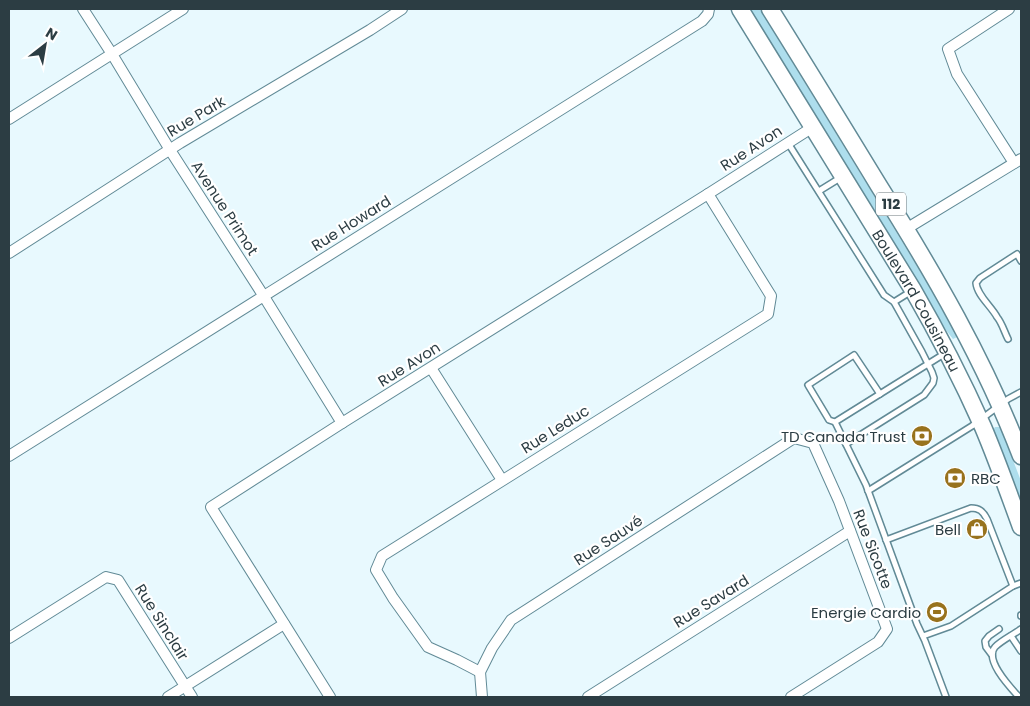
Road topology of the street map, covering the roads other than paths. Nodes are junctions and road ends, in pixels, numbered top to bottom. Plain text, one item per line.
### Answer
1 (83, 9) edge
2 (183, 9) edge
3 (402, 9) edge
4 (740, 9) edge
5 (770, 9) edge
6 (1009, 9) edge
7 (709, 11) edge
8 (112, 54) junction
9 (9, 119) edge
10 (813, 127) junction
11 (788, 142) junction
12 (170, 150) junction
13 (1018, 161) edge
14 (843, 176) junction
15 (819, 191) junction
16 (708, 194) junction
17 (906, 229) junction
18 (9, 253) edge
19 (1021, 261) edge
20 (913, 290) junction
21 (263, 295) junction
22 (894, 302) junction
23 (1008, 338) dead end
24 (947, 352) junction
25 (928, 364) junction
26 (432, 368) junction
27 (1021, 392) edge
28 (880, 394) junction
29 (1000, 405) junction
30 (980, 420) junction
31 (835, 422) junction
32 (342, 423) junction
33 (794, 438) joint
34 (846, 444) junction
35 (9, 456) edge
36 (1021, 456) edge
37 (502, 480) junction
38 (868, 491) junction
39 (1021, 527) edge
40 (850, 531) junction
41 (886, 540) junction
42 (1021, 582) edge
43 (1013, 586) junction
44 (284, 624) junction
45 (999, 629) dead end
46 (1021, 629) edge
47 (923, 636) junction
48 (1011, 636) junction
49 (9, 638) edge
50 (1021, 651) edge
51 (992, 655) junction
52 (480, 672) junction
53 (185, 687) junction
54 (1020, 696) edge
55 (168, 697) edge
56 (192, 697) edge
57 (330, 697) edge
58 (482, 697) edge
59 (588, 697) edge
60 (791, 697) edge
61 (946, 697) edge

1 - 8 street, Avenue Primot
2 - 8 street
3 - 12 street, Rue Park
4 - 10 main road, Boulevard Cousineau / 112
5 - 17 main road, Boulevard Cousineau / 112
6 - 13 street
7 - 21 street, Rue Howard
8 - 9 street
8 - 12 street, Avenue Primot
10 - 11 street, Rue Avon
10 - 14 main road, Boulevard Cousineau / 112
11 - 15 lane
11 - 16 street, Rue Avon
12 - 18 street, Rue Park
12 - 21 street, Avenue Primot
13 - 17 street
14 - 15 lane
14 - 20 main road, Boulevard Cousineau / 112
15 - 22 lane
16 - 26 street, Rue Avon
16 - 37 street, Rue Leduc
17 - 29 main road, Boulevard Cousineau / 112
19 - 23 lane
20 - 22 lane
20 - 24 main road, Boulevard Cousineau / 112
21 - 32 street, Avenue Primot
21 - 35 street, Rue Howard
22 - 25 lane
24 - 25 lane
24 - 30 main road, Boulevard Cousineau / 112
25 - 28 lane
25 - 34 lane
26 - 32 street, Rue Avon
26 - 37 street
27 - 29 lane
28 - 31 lane
28 - 31 lane
29 - 30 lane
29 - 36 main road, Boulevard Cousineau / 112
30 - 38 lane
30 - 39 main road, Boulevard Cousineau / 112
31 - 34 lane
32 - 44 street, Rue Avon
33 - 40 street, Rue Sicotte
33 - 52 street, Rue Sauvé
34 - 38 lane
37 - 52 street, Rue Leduc
38 - 41 lane
40 - 59 street, Rue Savard
40 - 60 street, Rue Sicotte
41 - 43 lane
41 - 47 lane
42 - 43 lane
43 - 47 lane
44 - 53 street
44 - 57 street, Rue Avon
45 - 51 lane
46 - 48 lane
47 - 61 lane
48 - 50 lane
48 - 51 lane
49 - 53 street, Rue Sinclair
51 - 54 lane
52 - 58 street
53 - 55 street
53 - 56 street, Rue Sinclair

